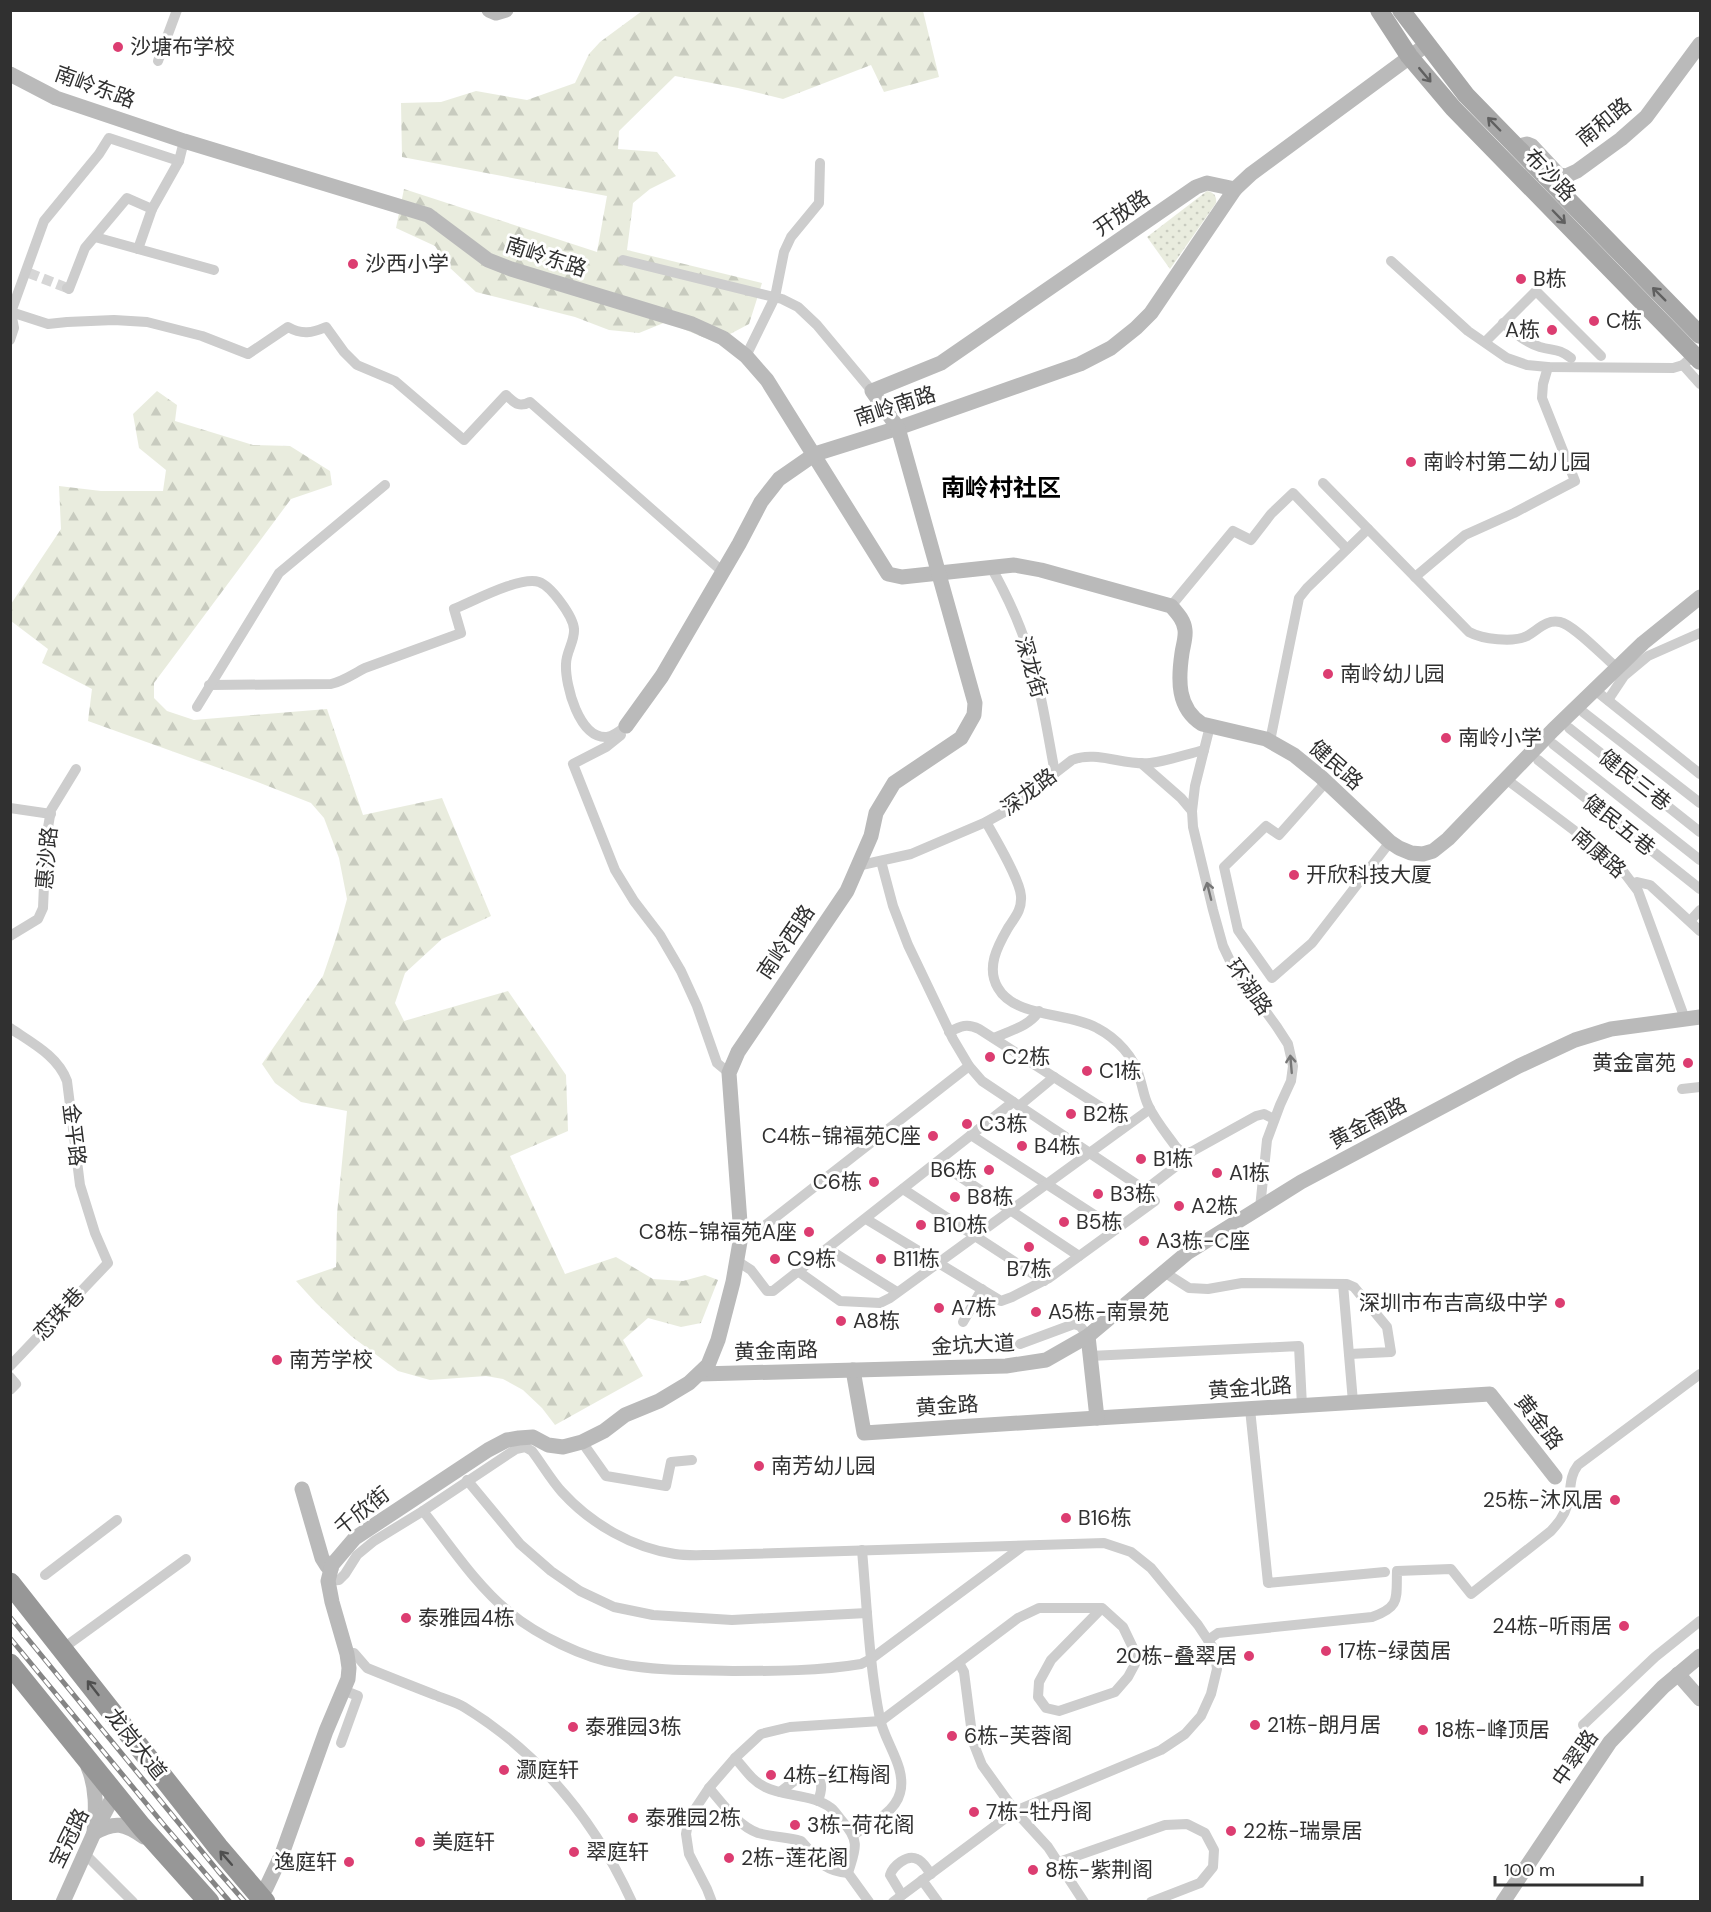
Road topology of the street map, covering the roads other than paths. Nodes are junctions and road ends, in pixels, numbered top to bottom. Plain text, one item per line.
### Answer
1 (177, 10) edge
2 (489, 10) edge
3 (506, 10) edge
4 (1379, 10) edge
5 (1401, 10) edge
6 (1701, 44) edge
7 (1426, 45) junction
8 (1409, 56) junction
9 (158, 61) dead end
10 (10, 74) edge
11 (184, 141) junction
12 (1518, 149) junction
13 (179, 161) junction
14 (820, 163) dead end
15 (1235, 189) junction
16 (152, 209) junction
17 (94, 237) junction
18 (138, 249) junction
19 (623, 260) dead end
20 (1392, 261) dead end
21 (214, 270) dead end
22 (67, 288) dead end
23 (775, 297) junction
24 (11, 312) edge
25 (1503, 323) junction
26 (1701, 335) edge
27 (1545, 337) dead end
28 (10, 340) edge
29 (1485, 342) junction
30 (1536, 345) junction
31 (746, 356) junction
32 (1601, 356) dead end
33 (1571, 358) dead end
34 (1693, 360) edge
35 (1548, 367) junction
36 (1701, 384) edge
37 (872, 391) junction
38 (898, 428) junction
39 (814, 454) junction
40 (1323, 483) dead end
41 (385, 485) dead end
42 (1368, 529) junction
43 (1347, 549) junction
44 (991, 567) junction
45 (723, 572) junction
46 (938, 573) junction
47 (1415, 577) junction
48 (1701, 597) edge
49 (1171, 606) junction
50 (1695, 640) edge
51 (1617, 668) junction
52 (209, 685) junction
53 (1595, 690) junction
54 (1608, 700) junction
55 (196, 707) dead end
56 (1583, 712) dead end
57 (626, 726) junction
58 (1210, 726) junction
59 (1569, 728) dead end
60 (1270, 741) junction
61 (1553, 744) dead end
62 (1204, 750) junction
63 (1538, 760) dead end
64 (1141, 763) junction
65 (76, 769) dead end
66 (1055, 773) junction
67 (1701, 774) edge
68 (1506, 779) junction
69 (1326, 782) junction
70 (1701, 803) edge
71 (10, 808) edge
72 (1192, 811) junction
73 (51, 814) junction
74 (986, 822) junction
75 (1701, 832) edge
76 (1390, 842) junction
77 (1701, 860) edge
78 (881, 861) junction
79 (857, 866) junction
80 (1633, 884) junction
81 (1701, 889) edge
82 (1701, 910) edge
83 (1690, 921) junction
84 (1701, 931) edge
85 (10, 936) edge
86 (1039, 1011) junction
87 (1693, 1018) edge
88 (10, 1028) edge
89 (950, 1032) junction
90 (994, 1038) junction
91 (969, 1066) junction
92 (729, 1073) junction
93 (1054, 1077) junction
94 (1701, 1086) edge
95 (1682, 1089) dead end
96 (1016, 1104) junction
97 (1150, 1109) junction
98 (1118, 1118) dead end
99 (1274, 1119) junction
100 (971, 1136) junction
101 (1088, 1152) junction
102 (1186, 1153) junction
103 (938, 1162) junction
104 (1046, 1184) junction
105 (903, 1189) junction
106 (1145, 1190) junction
107 (1260, 1208) junction
108 (1010, 1210) junction
109 (866, 1219) junction
110 (1116, 1229) junction
111 (741, 1236) junction
112 (975, 1236) junction
113 (828, 1249) junction
114 (1079, 1256) junction
115 (737, 1261) junction
116 (108, 1263) joint
117 (938, 1263) junction
118 (799, 1272) junction
119 (1164, 1272) junction
120 (1044, 1281) junction
121 (1343, 1284) junction
122 (982, 1289) junction
123 (897, 1292) junction
124 (963, 1322) dead end
125 (1088, 1336) junction
126 (1020, 1344) dead end
127 (1349, 1354) junction
128 (1090, 1356) junction
129 (10, 1365) edge
130 (853, 1370) junction
131 (700, 1374) junction
132 (1701, 1374) edge
133 (10, 1377) edge
134 (10, 1390) edge
135 (1490, 1394) joint
136 (1353, 1402) junction
137 (1302, 1406) junction
138 (1250, 1409) junction
139 (1097, 1418) junction
140 (582, 1442) junction
141 (692, 1460) dead end
142 (1555, 1477) dead end
143 (467, 1480) junction
144 (302, 1489) dead end
145 (423, 1511) junction
146 (117, 1520) dead end
147 (1025, 1545) junction
148 (862, 1550) junction
149 (186, 1559) dead end
150 (1385, 1572) dead end
151 (45, 1575) dead end
152 (329, 1575) junction
153 (10, 1583) edge
154 (1102, 1608) junction
155 (867, 1613) junction
156 (1701, 1621) edge
157 (1208, 1640) junction
158 (62, 1649) junction
159 (347, 1654) junction
160 (1701, 1656) edge
161 (871, 1659) junction
162 (959, 1663) junction
163 (10, 1664) edge
164 (1678, 1674) junction
165 (343, 1690) junction
166 (1701, 1699) edge
167 (881, 1721) junction
168 (1582, 1725) dead end
169 (69, 1736) junction
170 (341, 1743) dead end
171 (735, 1758) junction
172 (709, 1788) junction
173 (780, 1792) junction
174 (115, 1793) junction
175 (818, 1801) junction
176 (1015, 1811) junction
177 (94, 1833) junction
178 (853, 1835) junction
179 (84, 1853) junction
180 (167, 1855) junction
181 (1059, 1862) junction
182 (848, 1873) junction
183 (927, 1877) junction
184 (898, 1898) edge
185 (262, 1899) edge
186 (63, 1902) edge
187 (133, 1902) edge
188 (209, 1902) edge
189 (632, 1902) edge
190 (712, 1902) edge
191 (869, 1902) edge
192 (938, 1902) edge
193 (1084, 1902) edge
194 (1151, 1902) edge
195 (1503, 1902) edge

1 - 9 street
2 - 3 street
4 - 8 main road, 布沙路
5 - 7 main road, 布沙路
6 - 12 street, 南和路
7 - 8 street
12 -> 7 main road, 布沙路
8 - 15 street
8 -> 34 main road, 布沙路
10 - 11 street, 南岭东路
11 - 13 street
11 - 31 street, 南岭东路
26 -> 12 main road, 布沙路
13 - 16 street
13 - 24 street
14 - 23 street
15 - 37 street, 开放路
15 - 38 street, 南岭南路
16 - 17 street
16 - 18 street
17 - 18 street
17 - 22 street
18 - 21 street
19 - 23 street
20 - 29 street
23 - 31 street
23 - 37 street
24 - 28 street
24 - 45 street
25 - 29 street
25 - 30 street
25 - 32 street
27 - 30 street
29 - 35 street
30 - 33 street
31 - 39 street, 南岭东路
34 - 35 street
34 - 36 street
35 - 47 street
37 - 38 street
38 - 39 street, 南岭南路
38 - 46 street, 南岭西路
39 - 45 street, 南岭南路
39 - 46 street, 南岭东路
40 - 42 street
41 - 52 street
42 - 43 street
42 - 47 street
43 - 49 street
43 - 60 street
44 - 46 street
44 - 49 street
44 - 66 street, 深龙街
45 - 57 street, 南岭南路
46 - 79 street, 南岭西路
47 - 51 street
48 - 51 street, 健民路
49 - 58 street, 健民路
50 - 54 street
51 - 53 street, 健民路
52 - 55 street
52 - 57 street
53 - 54 street
53 - 68 street, 健民路
54 - 67 street
56 - 70 street
57 - 92 street
58 - 60 street, 健民路
58 - 62 street, 环湖路
59 - 75 street, 健民三巷
60 - 69 street, 健民路
61 - 77 street
62 - 64 street, 深龙路
62 - 72 street, 环湖路
63 - 81 street, 健民五巷
64 - 66 street, 深龙路
64 - 72 street
65 - 73 street, 惠沙路
66 - 74 street, 深龙路
68 - 76 street, 健民路
68 - 80 street, 南康路
69 - 76 street, 健民路
69 - 76 street
71 - 73 street
99 -> 72 street, 环湖路
73 - 85 street, 惠沙路
74 - 78 street, 深龙路
74 - 86 street
78 - 79 street, 深龙路
78 - 89 street
79 - 92 street, 南岭西路
80 - 83 street
80 - 87 street, 南康路
82 - 83 street
83 - 84 street
86 - 90 street
86 - 97 street
87 - 107 street, 黄金南路
88 - 116 street, 金平路
89 - 90 street
89 - 91 street
90 - 93 street
91 - 96 street
91 - 111 street
92 - 111 street, 南岭西路
93 - 96 street
93 - 98 street
94 - 95 street
96 - 100 street
96 - 101 street
97 - 101 street
97 - 102 street
99 - 102 street
99 - 107 street, 环湖路
100 - 103 street
100 - 104 street
101 - 104 street
101 - 106 street
102 - 106 street
103 - 105 street
103 - 108 street
104 - 108 street
104 - 110 street
105 - 109 street
105 - 112 street
106 - 110 street
107 - 119 street, 黄金南路
108 - 112 street
108 - 114 street
109 - 113 street
109 - 117 street
110 - 114 street
111 - 115 street, 南岭西路
112 - 117 street
112 - 120 street
113 - 118 street
113 - 123 street
114 - 120 street
115 - 118 street
115 - 131 street, 南岭西路
116 - 129 street, 恋珠巷
117 - 122 street
117 - 123 street
118 - 123 street
119 - 121 street
119 - 125 street, 黄金南路
120 - 122 street
121 - 127 street
121 - 127 street
122 - 124 street
125 - 126 street
125 - 128 street
125 - 130 street, 金坑大道
127 - 136 street
128 - 137 street
128 - 139 street
130 - 131 street, 黄金南路
130 - 139 street, 黄金路
131 - 140 street, 千欣街
132 - 157 street
133 - 134 street
135 - 136 street, 黄金北路
135 - 142 street, 黄金路
136 - 137 street, 黄金北路
137 - 138 street, 黄金北路
138 - 139 street, 黄金北路
138 - 150 street
140 - 141 street
140 - 152 street, 千欣街
143 - 145 street
143 - 148 street
143 - 155 street
144 - 152 street
145 - 152 street
145 - 161 street
146 - 151 street
147 - 148 street
147 - 157 street
147 - 161 street
148 - 155 street
149 - 158 street
152 - 159 street
153 - 158 highway, 龙岗大道
154 - 154 street
154 - 162 street
155 - 161 street
156 - 168 street
157 - 176 street
185 -> 158 highway, 龙岗大道
159 - 165 street
159 - 189 street
160 - 164 street, 中翠路
161 - 167 street
162 - 167 street
162 - 176 street
163 - 169 highway
164 - 166 street
164 - 195 street, 中翠路
165 - 170 street
165 - 185 street
167 - 171 street
167 - 178 street
169 - 174 highway
169 - 177 street
171 - 172 street
171 - 173 street
172 - 182 street
172 - 190 street
173 - 175 street
173 - 175 street
174 - 177 street, 宝冠路
174 - 180 highway
175 - 178 street
176 - 181 street
176 - 183 street
177 - 179 street, 宝冠路
177 - 180 street
178 - 182 street
179 - 186 street, 宝冠路
179 - 187 street
180 - 188 highway
181 - 193 street
181 - 194 street
182 - 191 street
183 - 184 street
183 - 184 street
183 - 192 street

